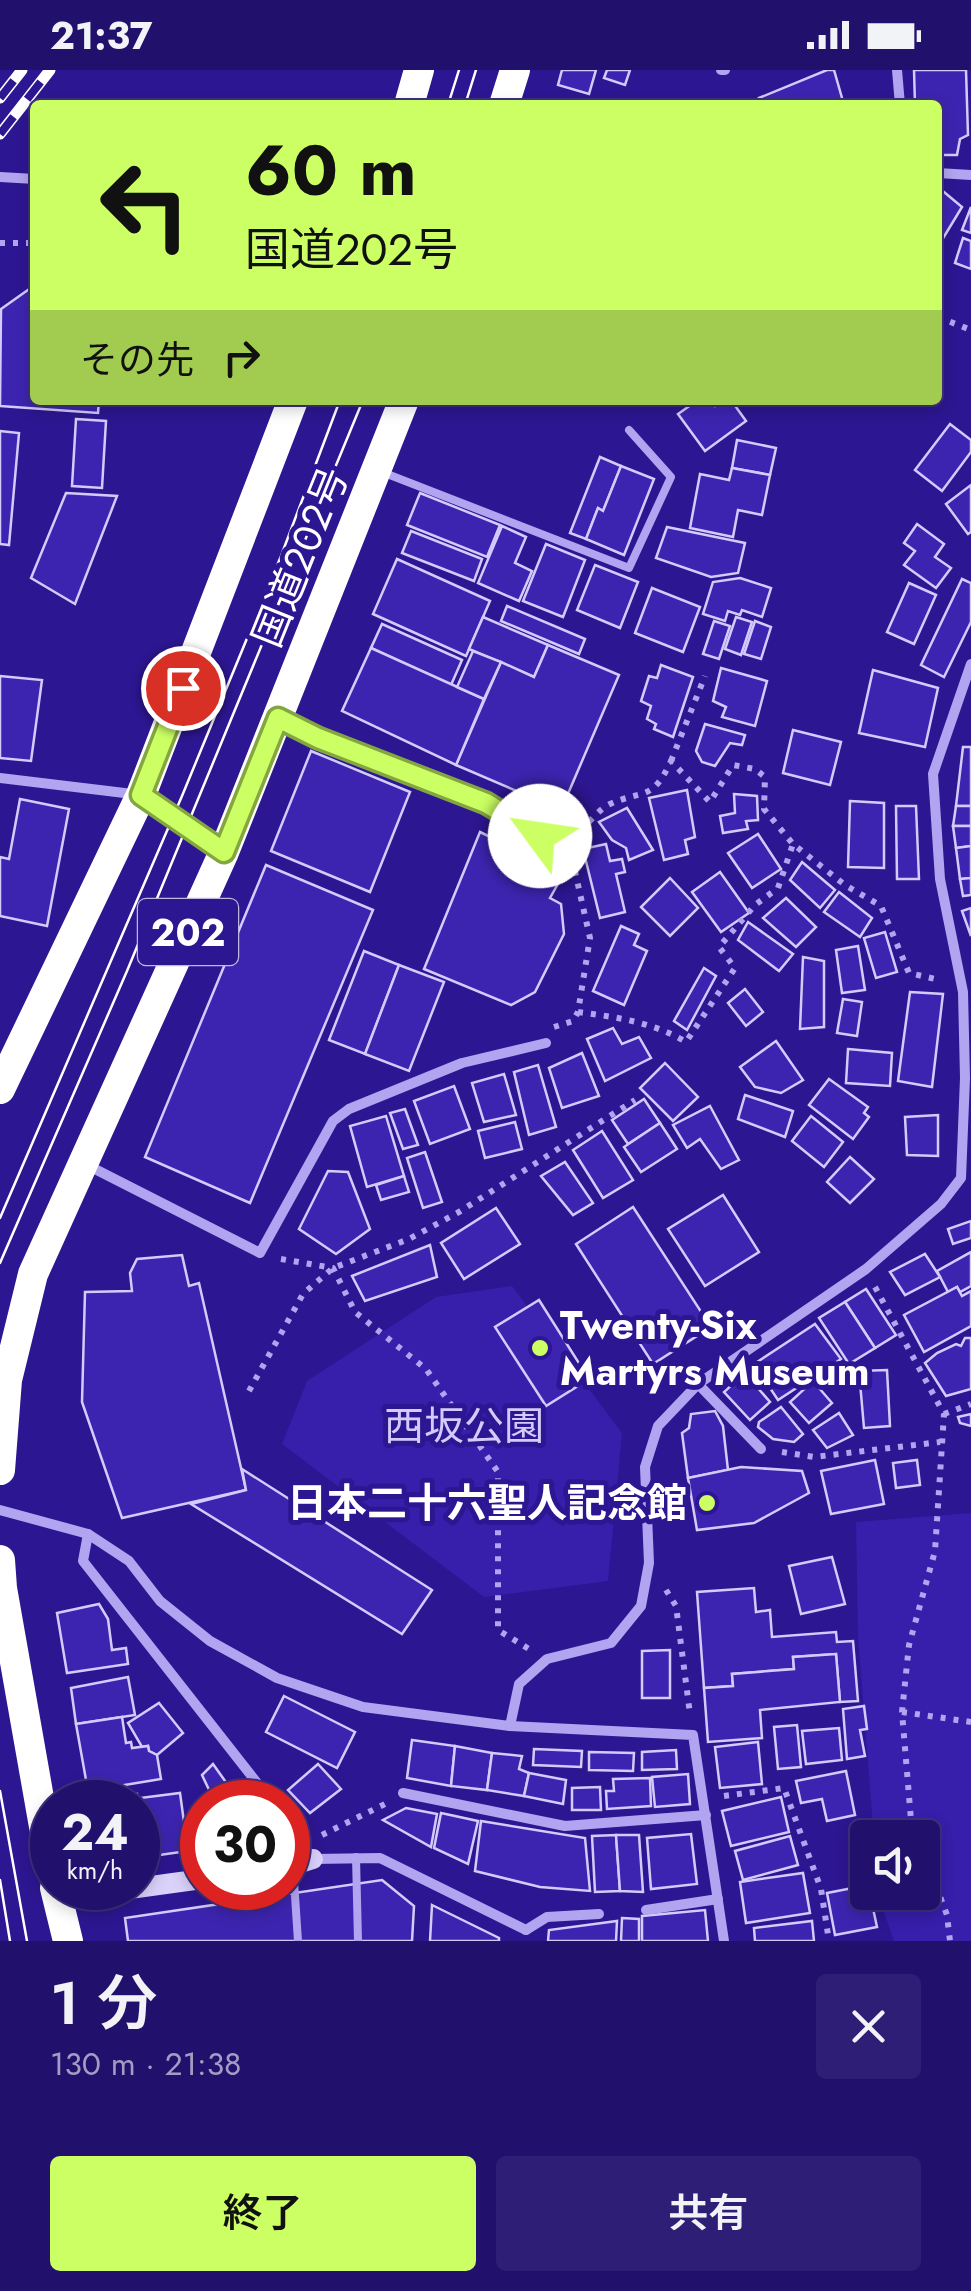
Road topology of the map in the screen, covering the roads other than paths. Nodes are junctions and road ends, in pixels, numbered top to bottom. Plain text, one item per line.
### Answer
1 (419, 70) edge
2 (514, 70) edge
3 (897, 70) edge
4 (410, 100) edge
5 (505, 100) edge
6 (900, 100) edge
7 (942, 172) edge
8 (971, 175) edge
9 (0, 178) edge
10 (30, 178) edge
11 (291, 405) edge
12 (402, 405) edge
13 (629, 430) dead end
14 (378, 471) junction
15 (971, 664) edge
16 (278, 718) junction
17 (0, 778) edge
18 (141, 795) junction
19 (570, 846) road end
20 (224, 852) junction
21 (546, 1043) dead end
22 (0, 1089) edge
23 (83, 1163) junction
24 (698, 1384) junction
25 (760, 1449) road end
26 (0, 1470) edge
27 (0, 1510) edge
28 (88, 1534) junction
29 (0, 1560) edge
30 (510, 1726) junction
31 (36, 1780) edge
32 (255, 1780) edge
33 (403, 1793) road end
34 (706, 1815) junction
35 (356, 1857) junction
36 (310, 1863) edge
37 (718, 1899) junction
38 (61, 1910) edge
39 (298, 1910) edge
40 (646, 1910) dead end
41 (599, 1914) dead end
42 (525, 1936) edge
43 (68, 1941) edge
44 (298, 1941) edge
45 (358, 1941) edge
46 (724, 1941) edge

1 - 4 highway
2 - 5 highway
3 - 6 street
7 - 8 street
9 - 10 street
11 - 18 highway, 国道202号 / 202
12 - 14 highway, 国道202号 / 202
13 - 14 lane
14 - 16 highway, 国道202号 / 202
15 - 24 street
16 - 19 street
16 - 20 highway, 国道202号 / 202
17 - 18 street
18 - 20 street
18 - 22 highway, 国道202号 / 202
20 - 23 highway, 国道202号 / 202
21 - 23 street
23 - 26 highway, 国道202号 / 202
24 - 25 street
24 - 30 street
27 - 28 street
28 - 30 street
28 - 32 street
29 - 31 highway
30 - 34 street
33 - 34 street
34 - 37 street
35 - 36 street
35 - 42 street
35 - 45 lane
37 - 40 street
37 - 46 street
38 - 43 highway
39 - 44 lane
41 - 42 street

